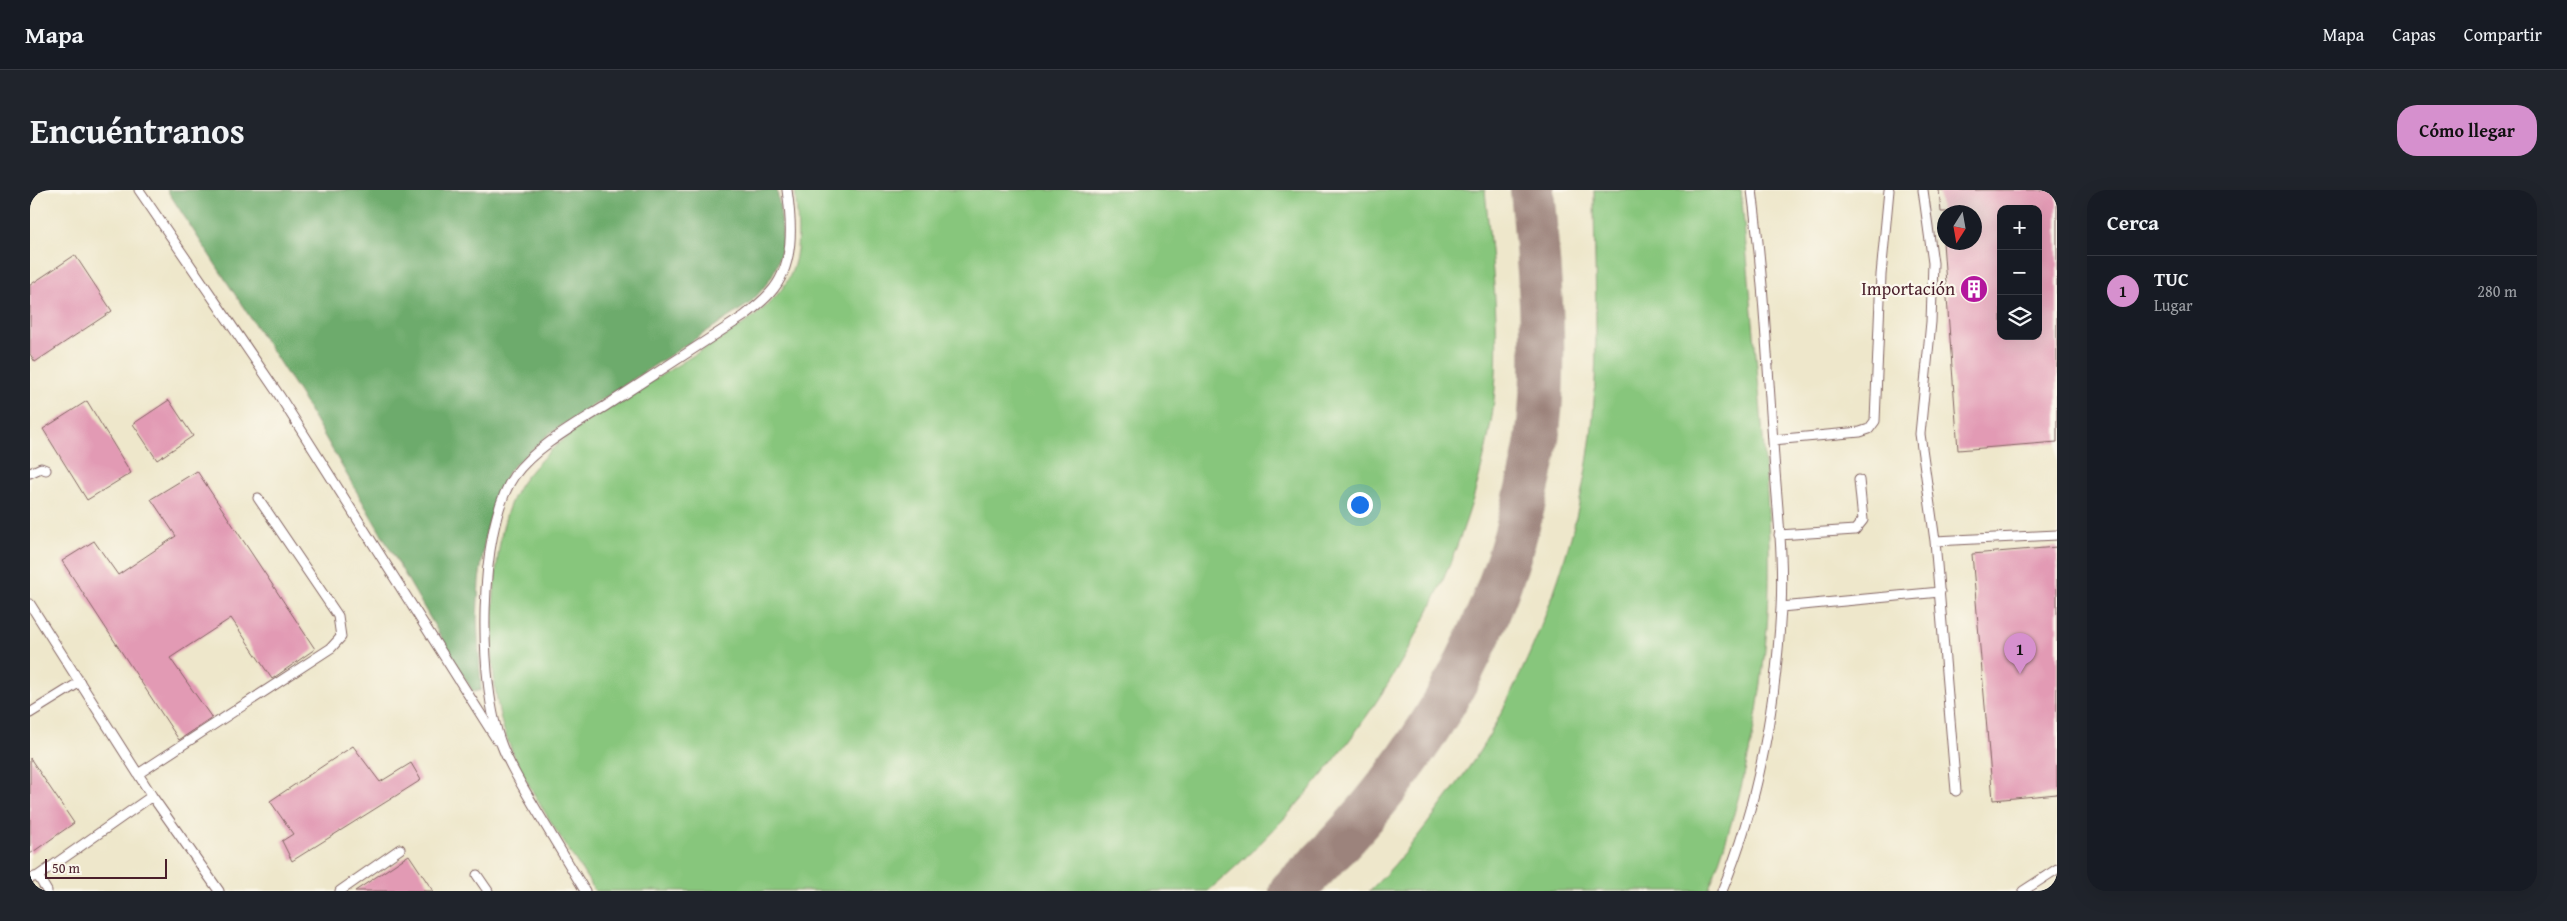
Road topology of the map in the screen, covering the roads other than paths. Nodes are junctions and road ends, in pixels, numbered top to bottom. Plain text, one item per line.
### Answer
1 (138, 190) edge
2 (786, 190) edge
3 (1752, 190) edge
4 (1889, 190) edge
5 (1923, 190) edge
6 (1772, 440) junction
7 (46, 470) dead end
8 (30, 473) edge
9 (1859, 480) dead end
10 (258, 498) dead end
11 (1779, 535) junction
12 (2057, 535) edge
13 (1935, 541) junction
14 (1940, 592) junction
15 (30, 604) edge
16 (1781, 607) junction
17 (80, 682) junction
18 (30, 713) edge
19 (502, 746) junction
20 (138, 774) junction
21 (1956, 790) dead end
22 (152, 796) junction
23 (400, 849) dead end
24 (2057, 869) edge
25 (477, 876) dead end
26 (34, 877) edge
27 (48, 891) edge
28 (219, 891) edge
29 (340, 891) edge
30 (488, 891) edge
31 (584, 891) edge
32 (1722, 891) edge
33 (2023, 891) edge

1 - 19 lane
2 - 19 lane
3 - 6 lane
4 - 6 lane
5 - 13 lane
6 - 11 lane
7 - 8 lane
9 - 11 lane
10 - 20 lane
11 - 16 lane
12 - 13 lane
13 - 14 lane
14 - 16 lane
14 - 21 lane
15 - 17 lane
16 - 32 lane
17 - 18 lane
17 - 20 lane
19 - 31 lane
20 - 22 lane
22 - 26 lane
22 - 28 lane
23 - 29 lane
24 - 33 lane
25 - 30 lane
26 - 27 lane

